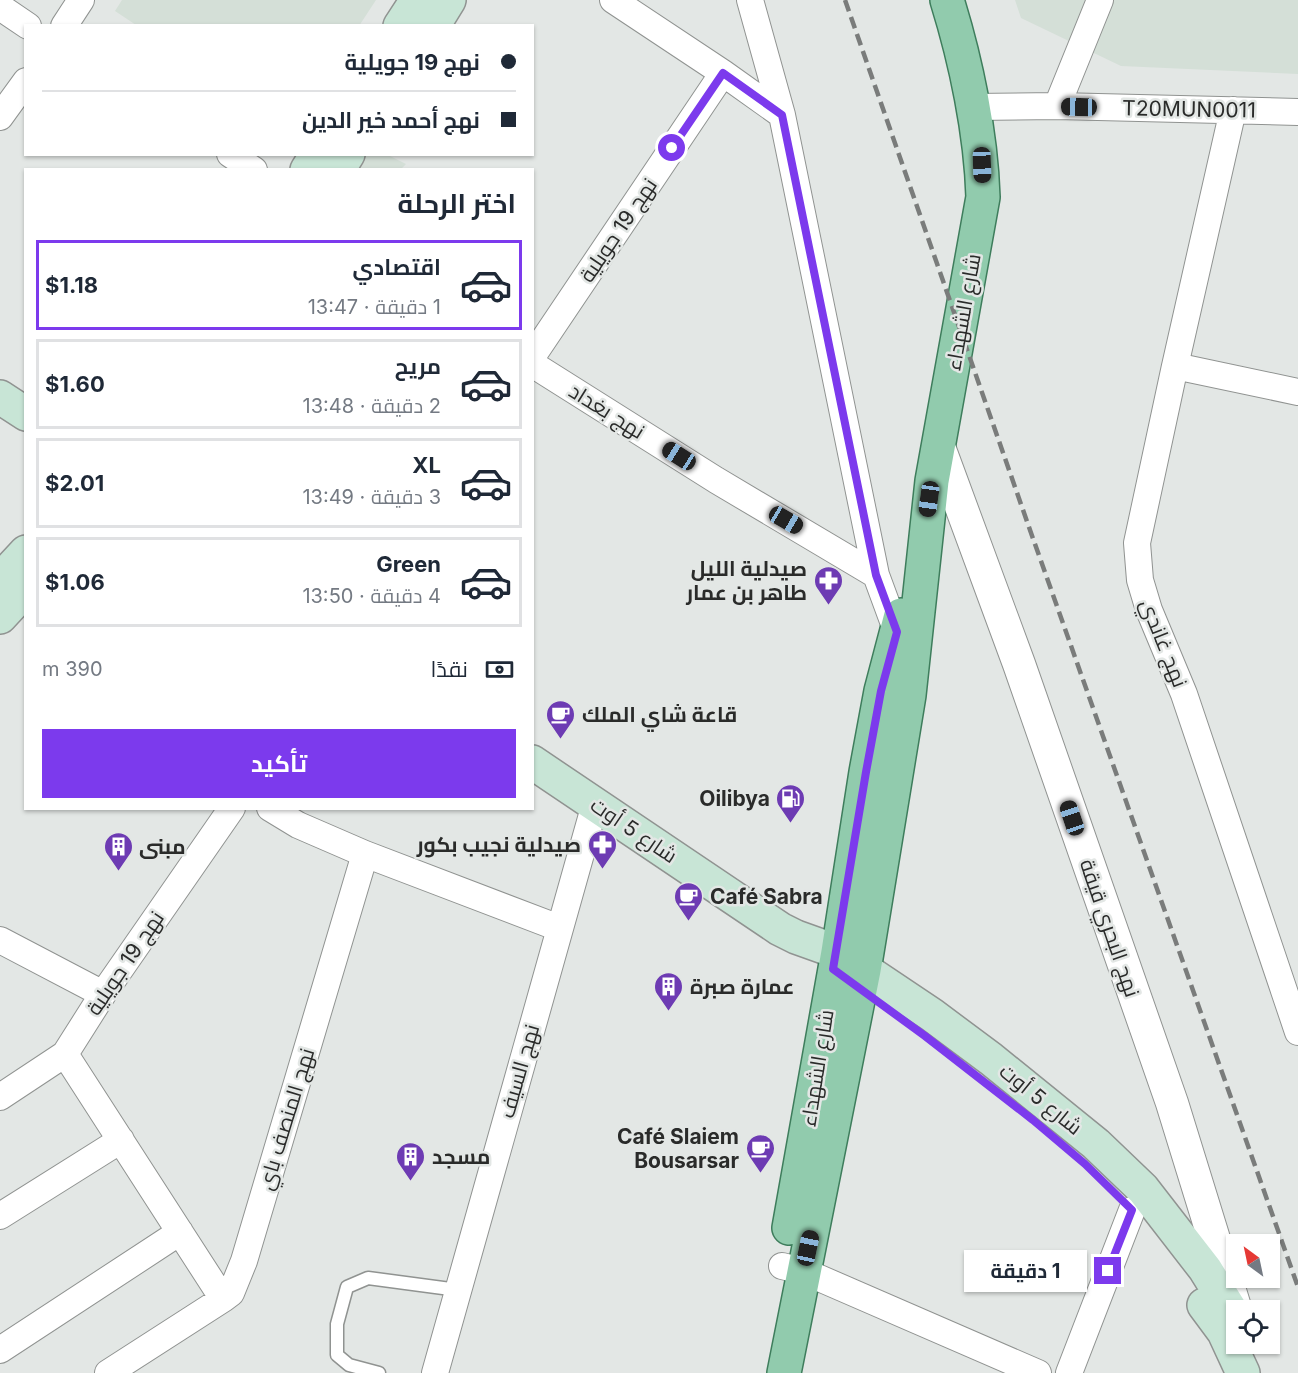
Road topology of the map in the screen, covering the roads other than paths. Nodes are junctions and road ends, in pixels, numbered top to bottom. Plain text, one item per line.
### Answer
1 (81, 0) edge
2 (417, 0) edge
3 (449, 0) edge
4 (614, 0) edge
5 (750, 0) edge
6 (947, 0) edge
7 (1100, 0) edge
8 (0, 7) edge
9 (25, 24) edge
10 (65, 24) edge
11 (401, 24) edge
12 (434, 24) edge
13 (723, 73) junction
14 (24, 84) edge
15 (1057, 106) junction
16 (973, 107) junction
17 (1233, 110) junction
18 (1298, 112) edge
19 (782, 115) junction
20 (0, 117) edge
21 (233, 156) edge
22 (251, 168) edge
23 (534, 354) edge
24 (534, 365) edge
25 (1175, 366) junction
26 (1298, 392) edge
27 (0, 397) edge
28 (24, 413) edge
29 (939, 447) junction
30 (927, 517) junction
31 (24, 554) edge
32 (876, 575) junction
33 (0, 580) edge
34 (24, 591) edge
35 (0, 617) edge
36 (897, 632) junction
37 (534, 763) edge
38 (595, 804) junction
39 (231, 810) edge
40 (273, 810) edge
41 (364, 855) junction
42 (559, 928) junction
43 (0, 940) edge
44 (849, 970) junction
45 (103, 994) junction
46 (1298, 1032) edge
47 (65, 1054) junction
48 (0, 1096) edge
49 (121, 1140) junction
50 (1132, 1210) junction
51 (0, 1216) edge
52 (180, 1232) junction
53 (793, 1268) junction
54 (458, 1290) junction
55 (223, 1299) junction
56 (1233, 1300) edge
57 (1226, 1303) edge
58 (0, 1350) edge
59 (1254, 1354) edge
60 (108, 1373) edge
61 (380, 1373) edge
62 (435, 1373) edge
63 (761, 1373) edge
64 (784, 1373) edge
65 (1038, 1373) edge
66 (1069, 1373) edge
67 (1243, 1373) edge
68 (1263, 1373) edge

1 - 10 street
2 - 11 main road
3 - 12 main road
4 - 13 street
5 - 19 street
6 - 16 main road, شارع الشهداء
7 - 15 street
8 - 9 street
13 - 19 street
13 - 23 street, نهج 19 جويلية
14 - 20 street
15 - 16 street, T20MUN0011
15 - 17 street, T20MUN0011
16 - 29 main road, شارع الشهداء
17 - 18 street, T20MUN0011
17 - 25 street, نهج غاندي
19 - 32 street
21 - 22 street
24 - 32 street, نهج بغداد
25 - 26 street
25 - 46 street, نهج غاندي
27 - 28 main road
29 - 30 main road, شارع الشهداء
29 - 56 street, نهج البحري قيقة
30 - 36 main road, شارع الشهداء
30 - 44 main road, شارع الشهداء
31 - 33 main road
32 - 36 street
34 - 35 main road
36 - 44 main road, شارع الشهداء
37 - 38 main road, شارع 5 أوت
38 - 42 street, نهج السيف
38 - 44 main road, شارع 5 أوت
39 - 45 street, نهج 19 جويلية
40 - 41 street
41 - 42 street
41 - 55 street, نهج المنصف باي
42 - 54 street, نهج السيف
43 - 45 street
44 - 50 main road, شارع 5 أوت
44 - 53 main road, شارع الشهداء
44 - 57 main road, شارع 5 أوت
45 - 47 street, نهج 19 جويلية
47 - 48 street, نهج 19 جويلية
47 - 49 street
49 - 51 street
49 - 52 street
50 - 66 street
50 - 67 main road, شارع 5 أوت
52 - 55 street
52 - 58 street
53 - 63 main road, شارع الشهداء
53 - 64 main road, شارع الشهداء
53 - 65 street
54 - 61 lane
54 - 62 street, نهج السيف
55 - 60 street
59 - 68 main road

